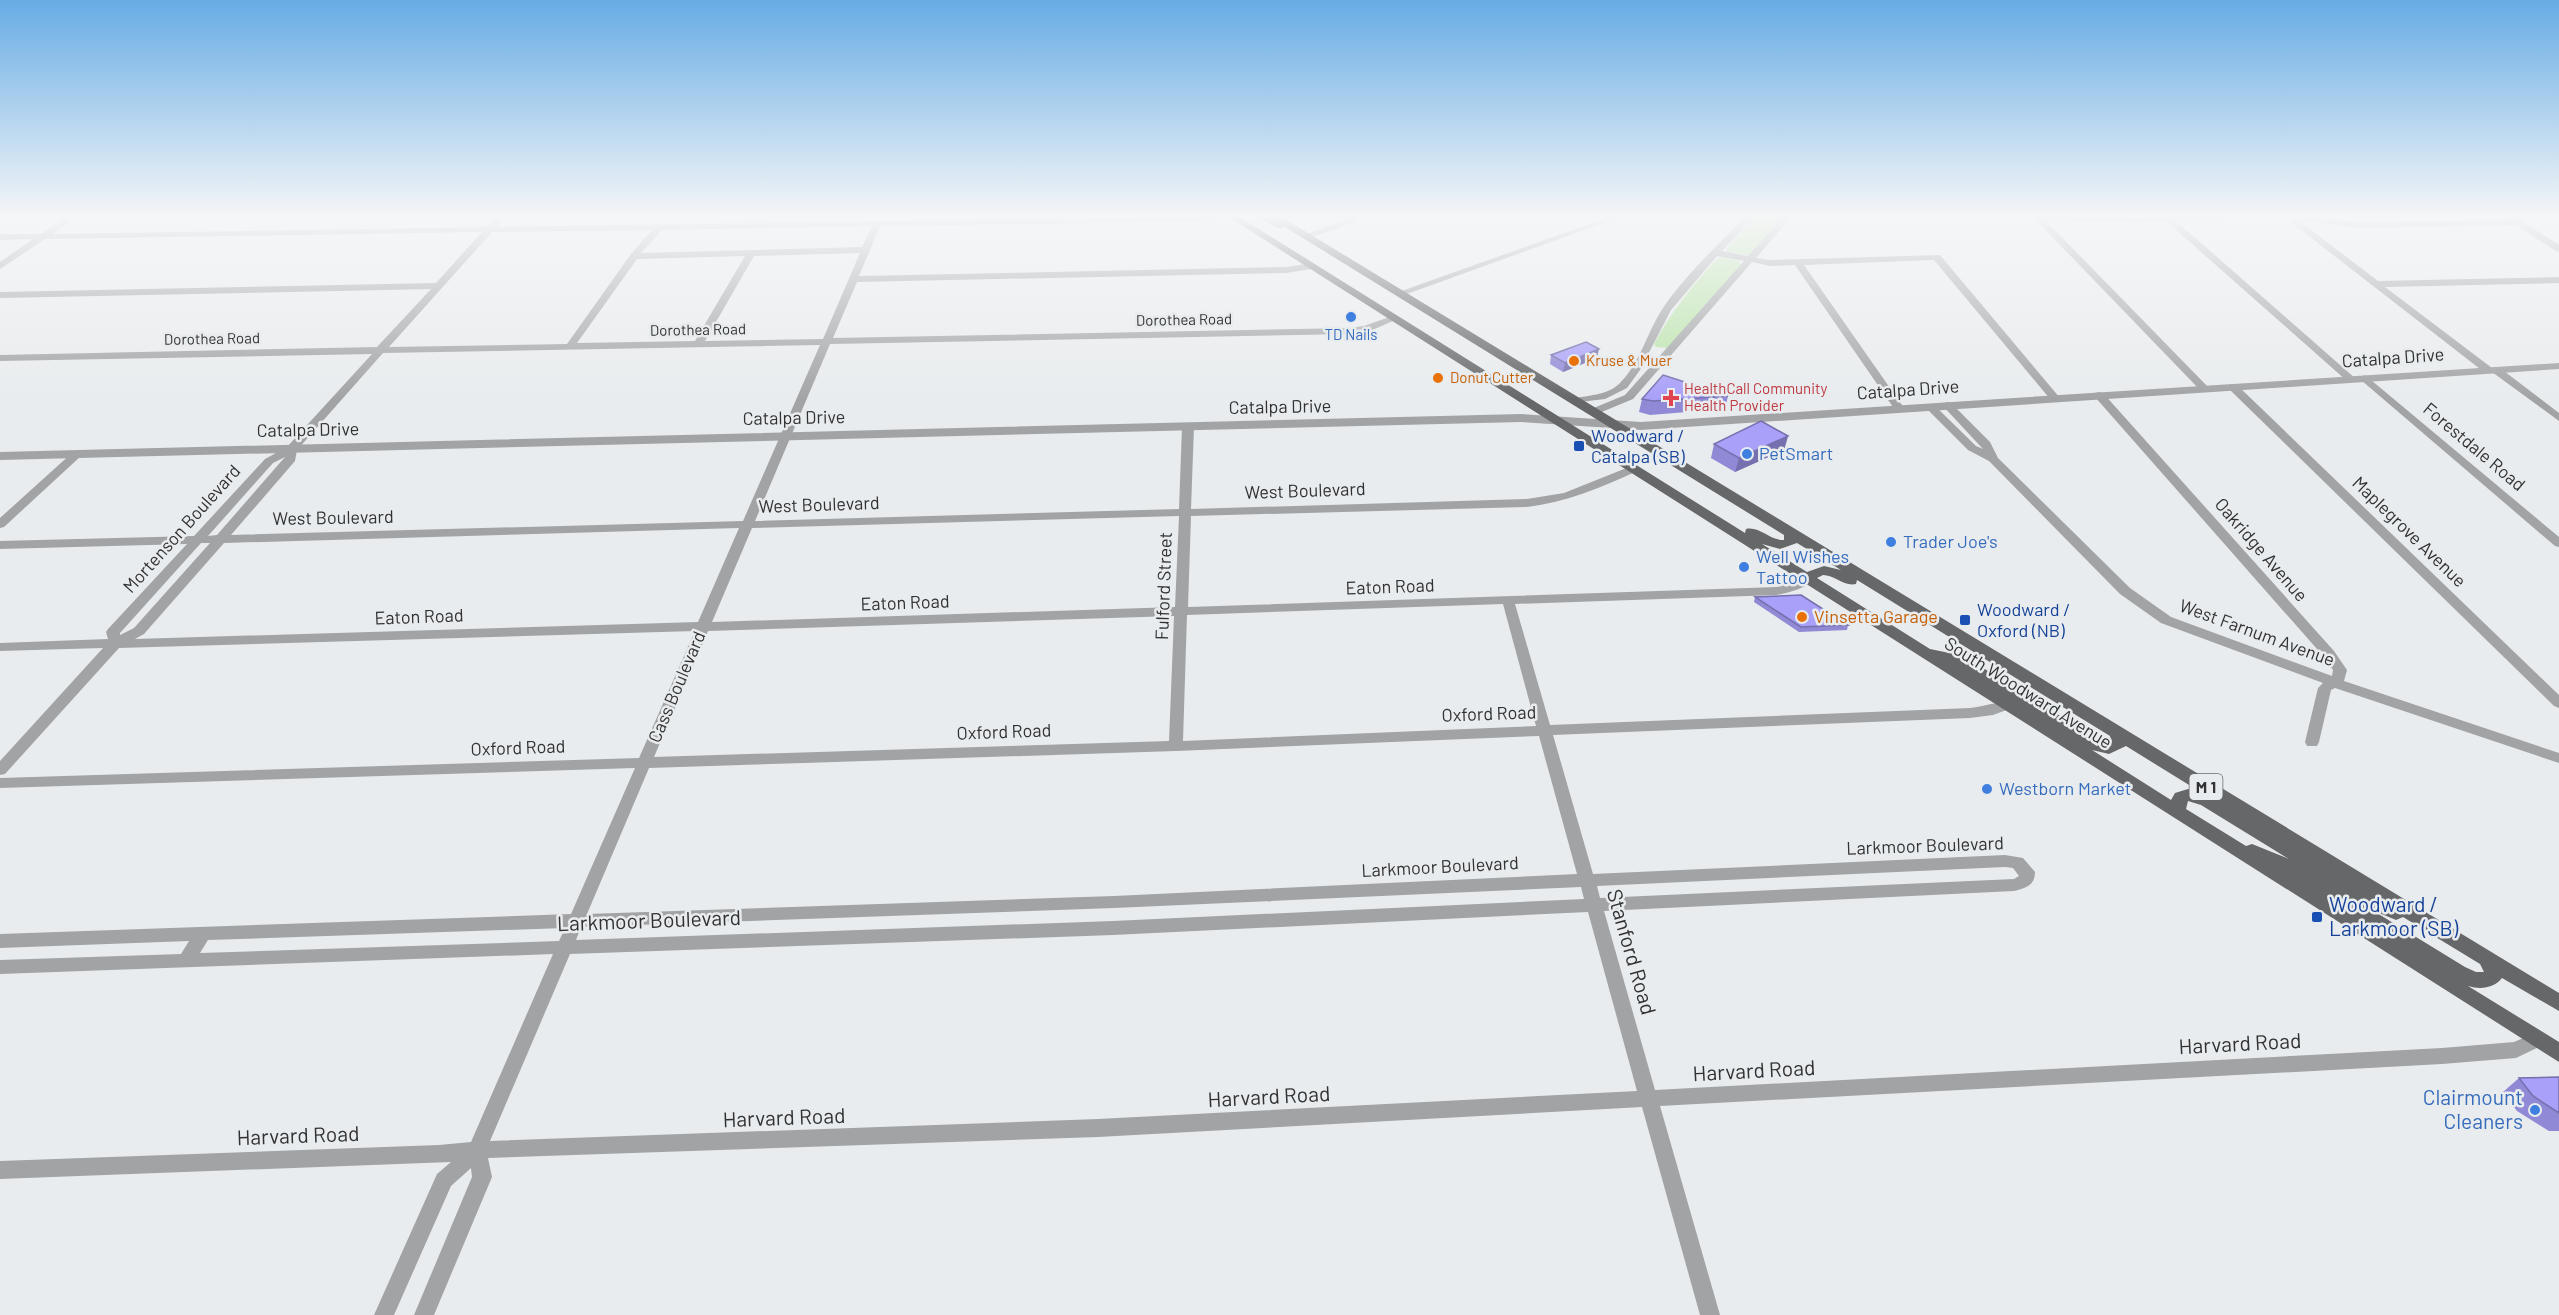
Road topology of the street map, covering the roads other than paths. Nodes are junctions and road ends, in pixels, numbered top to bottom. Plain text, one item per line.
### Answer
1 (447, 277) edge
2 (619, 277) edge
3 (737, 277) edge
4 (932, 277) edge
5 (1330, 277) edge
6 (1346, 277) edge
7 (1375, 277) edge
8 (1445, 277) edge
9 (1694, 277) edge
10 (1734, 277) edge
11 (1809, 277) edge
12 (1954, 277) edge
13 (2097, 277) edge
14 (2235, 277) edge
15 (2366, 277) edge
16 (853, 279) joint
17 (2559, 280) edge
18 (2375, 284) junction
19 (439, 286) junction
20 (1401, 293) junction
21 (0, 295) edge
22 (1395, 318) junction
23 (826, 342) junction
24 (698, 345) junction
25 (569, 348) junction
26 (1645, 349) junction
27 (379, 350) junction
28 (1667, 355) junction
29 (0, 358) edge
30 (2559, 366) edge
31 (1524, 370) junction
32 (2492, 370) junction
33 (2365, 378) junction
34 (2351, 379) junction
35 (2233, 387) junction
36 (2205, 388) junction
37 (2099, 395) junction
38 (2055, 398) junction
39 (1575, 401) junction
40 (1947, 405) junction
41 (1929, 406) junction
42 (1899, 408) junction
43 (1593, 412) junction
44 (2559, 418) edge
45 (1555, 420) junction
46 (1613, 424) junction
47 (1188, 427) junction
48 (785, 437) junction
49 (291, 449) junction
50 (77, 454) junction
51 (0, 456) edge
52 (1993, 459) junction
53 (1633, 469) junction
54 (1184, 513) junction
55 (0, 524) edge
56 (746, 525) junction
57 (1791, 533) junction
58 (220, 539) junction
59 (196, 540) junction
60 (2559, 543) edge
61 (0, 545) edge
62 (1808, 579) junction
63 (1508, 601) junction
64 (1181, 612) junction
65 (702, 627) junction
66 (116, 643) junction
67 (0, 646) edge
68 (1917, 648) junction
69 (2006, 664) junction
70 (2334, 682) junction
71 (2559, 704) edge
72 (2007, 705) junction
73 (1545, 731) junction
74 (2117, 733) junction
75 (2312, 742) dead end
76 (1176, 746) junction
77 (2559, 758) edge
78 (643, 763) junction
79 (0, 771) edge
80 (0, 783) edge
81 (2180, 814) junction
82 (2211, 833) junction
83 (1587, 880) junction
84 (1114, 902) junction
85 (1594, 904) junction
86 (575, 920) junction
87 (1113, 928) junction
88 (2441, 931) junction
89 (203, 934) junction
90 (0, 941) edge
91 (563, 947) junction
92 (186, 960) junction
93 (2487, 960) junction
94 (0, 967) edge
95 (2559, 1003) edge
96 (2537, 1040) junction
97 (2559, 1053) edge
98 (1648, 1099) junction
99 (477, 1150) junction
100 (0, 1170) edge
101 (384, 1315) edge
102 (424, 1315) edge
103 (1710, 1315) edge

1 - 19 street, Mortenson Boulevard
2 - 25 street
3 - 24 street
4 - 16 street
5 - 22 main road, South Woodward Avenue / M 1
6 - 20 main road
7 - 20 main road, M 1
8 - 20 street
9 - 26 street
10 - 28 street
11 - 42 street
12 - 38 street
13 - 36 street
14 - 34 street
15 - 18 street
16 - 23 street, Cass Boulevard
17 - 18 street
18 - 32 street
19 - 21 street
19 - 27 street, Mortenson Boulevard
20 - 31 main road, M 1
22 - 23 street, Dorothea Road
22 - 31 main road
22 - 45 main road, South Woodward Avenue / M 1
23 - 24 street, Dorothea Road
23 - 48 street, Cass Boulevard
24 - 25 street, Dorothea Road
25 - 27 street, Dorothea Road
26 - 28 street
26 - 39 street
27 - 29 street, Dorothea Road
27 - 49 street, Mortenson Boulevard
28 - 43 street
30 - 32 street, Catalpa Drive
31 - 39 main road, M 1
32 - 33 street, Catalpa Drive
32 - 44 street
33 - 34 street, Catalpa Drive
33 - 60 street, Forestdale Road
34 - 35 street, Catalpa Drive
35 - 36 street, Catalpa Drive
35 - 71 street, Maplegrove Avenue
36 - 37 street, Catalpa Drive
37 - 38 street, Catalpa Drive
37 - 70 street, Oakridge Avenue
38 - 40 street, Catalpa Drive
39 - 43 main road, M 1
40 - 41 street, Catalpa Drive
40 - 52 street, West Farnum Avenue
41 - 42 street, Catalpa Drive
41 - 52 street, West Farnum Avenue
42 - 46 street, Catalpa Drive
43 - 46 main road, M 1
45 - 46 street, Catalpa Drive
45 - 47 street, Catalpa Drive
45 - 53 main road, South Woodward Avenue / M 1
46 - 57 main road, M 1
47 - 48 street, Catalpa Drive
47 - 54 street, Fulford Street
48 - 49 street, Catalpa Drive
48 - 56 street, Cass Boulevard
49 - 50 street, Catalpa Drive
49 - 58 street, Mortenson Boulevard
49 - 59 street, Mortenson Boulevard
50 - 51 street, Catalpa Drive
50 - 55 street
52 - 70 street, West Farnum Avenue
53 - 54 street, West Boulevard
53 - 57 main road
53 - 62 main road, South Woodward Avenue / M 1
54 - 56 street, West Boulevard
54 - 64 street, Fulford Street
56 - 58 street, West Boulevard
56 - 65 street, Cass Boulevard
57 - 69 main road, M 1
58 - 59 street, West Boulevard
58 - 66 street, Mortenson Boulevard
59 - 61 street, West Boulevard
59 - 66 street, Mortenson Boulevard
62 - 63 street, Eaton Road
62 - 68 main road, South Woodward Avenue / M 1
62 - 69 main road
63 - 64 street, Eaton Road
63 - 73 street, Stanford Road
64 - 65 street, Eaton Road
64 - 76 street, Fulford Street
65 - 66 street, Eaton Road
65 - 78 street, Cass Boulevard
66 - 67 street, Eaton Road
66 - 79 street, Mortenson Boulevard
68 - 72 main road, South Woodward Avenue / M 1
68 - 74 main road
69 - 74 main road, M 1
70 - 75 street
70 - 77 street, West Farnum Avenue
72 - 73 street, Oxford Road
72 - 81 main road, South Woodward Avenue / M 1
73 - 76 street, Oxford Road
73 - 83 street, Stanford Road
74 - 88 main road, M 1
76 - 78 street, Oxford Road
78 - 80 street, Oxford Road
78 - 86 street, Cass Boulevard
81 - 82 main road, South Woodward Avenue / M 1
81 - 88 main road
82 - 93 main road
82 - 96 main road, South Woodward Avenue / M 1
83 - 84 street, Larkmoor Boulevard
83 - 85 street, Stanford Road
83 - 85 street, Larkmoor Boulevard
84 - 86 street, Larkmoor Boulevard
84 - 87 street
85 - 87 street, Larkmoor Boulevard
85 - 98 street, Stanford Road
86 - 89 street, Larkmoor Boulevard
86 - 91 street, Cass Boulevard
87 - 91 street, Larkmoor Boulevard
88 - 93 main road, M 1
89 - 90 street, Larkmoor Boulevard
89 - 92 street
91 - 92 street, Larkmoor Boulevard
91 - 99 street, Cass Boulevard
92 - 94 street, Larkmoor Boulevard
93 - 95 main road, M 1
96 - 97 main road, South Woodward Avenue / M 1
96 - 98 street, Harvard Road
98 - 99 street, Harvard Road
98 - 103 street, Stanford Road
99 - 100 street, Harvard Road
99 - 101 street, Cass Boulevard
99 - 102 street

